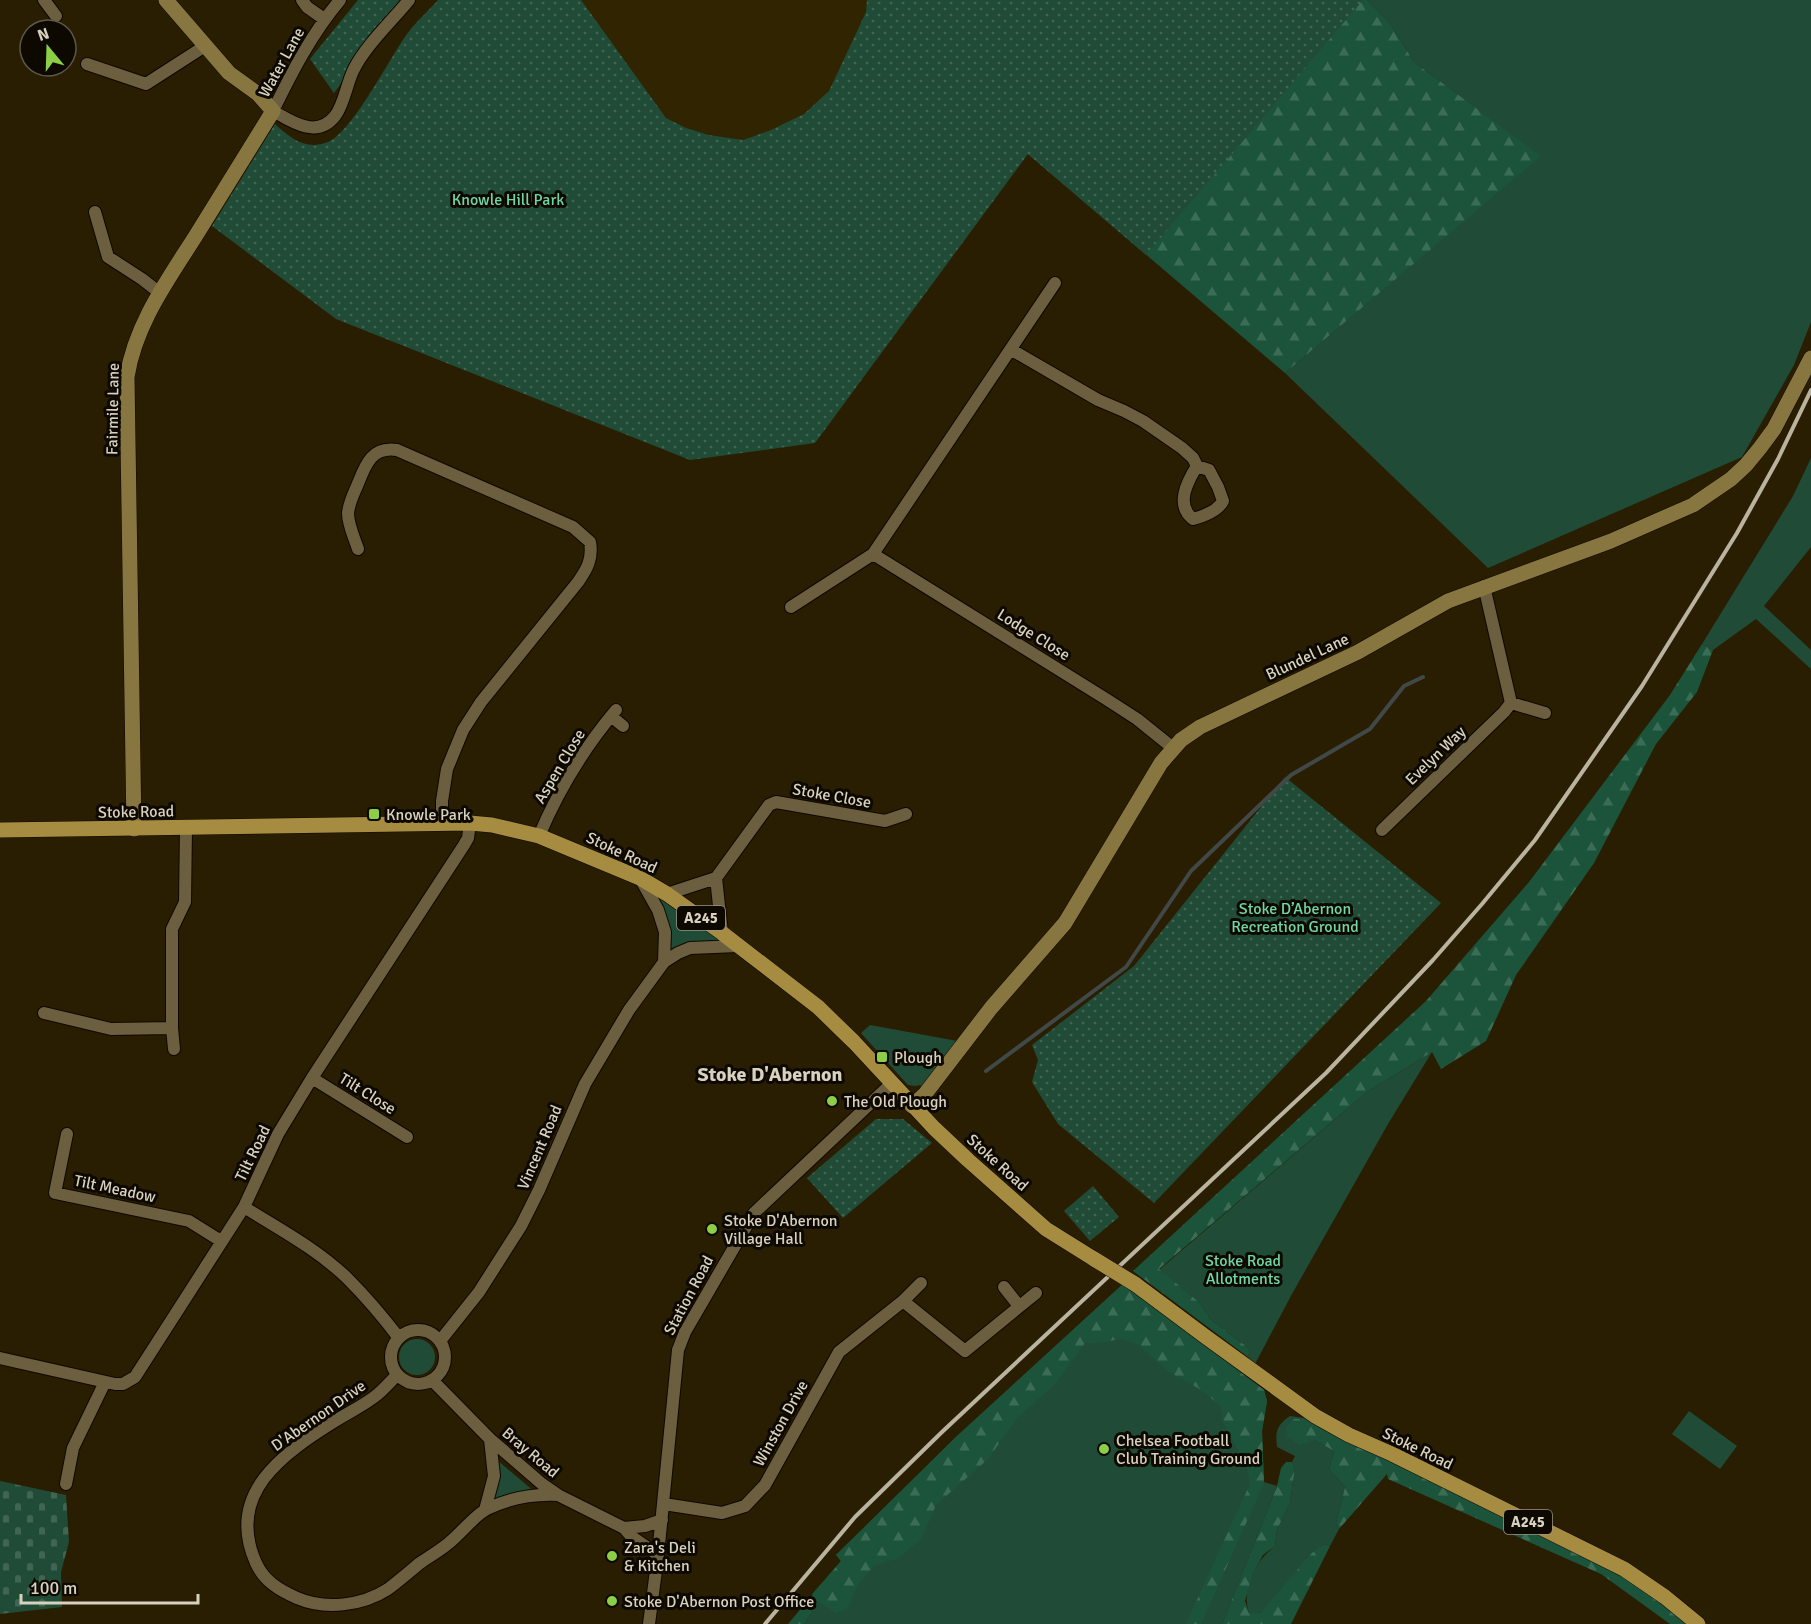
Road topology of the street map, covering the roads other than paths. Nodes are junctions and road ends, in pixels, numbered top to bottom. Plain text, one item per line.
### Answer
1 (44, 0) edge
2 (166, 0) edge
3 (302, 0) edge
4 (340, 0) edge
5 (409, 0) edge
6 (56, 16) dead end
7 (324, 19) junction
8 (205, 46) junction
9 (87, 64) dead end
10 (273, 111) junction
11 (95, 212) dead end
12 (1055, 283) dead end
13 (160, 293) junction
14 (1012, 350) junction
15 (1811, 358) edge
16 (1197, 466) dead end
17 (358, 549) dead end
18 (873, 554) junction
19 (1484, 586) junction
20 (791, 607) dead end
21 (1511, 703) junction
22 (1545, 713) dead end
23 (623, 726) dead end
24 (1173, 748) junction
25 (906, 814) dead end
26 (442, 824) junction
27 (470, 824) junction
28 (186, 828) junction
29 (134, 829) junction
30 (0, 830) edge
31 (1382, 830) dead end
32 (539, 836) junction
33 (640, 878) junction
34 (716, 878) junction
35 (667, 894) junction
36 (722, 933) junction
37 (738, 946) junction
38 (664, 962) junction
39 (44, 1013) dead end
40 (172, 1029) junction
41 (174, 1049) dead end
42 (312, 1078) junction
43 (892, 1083) junction
44 (912, 1106) junction
45 (67, 1134) dead end
46 (407, 1137) dead end
47 (244, 1207) junction
48 (221, 1241) junction
49 (921, 1283) dead end
50 (1004, 1287) dead end
51 (1036, 1293) dead end
52 (903, 1301) junction
53 (1019, 1306) junction
54 (399, 1338) junction
55 (440, 1341) junction
56 (0, 1358) edge
57 (397, 1375) junction
58 (432, 1380) junction
59 (105, 1382) junction
60 (490, 1439) junction
61 (66, 1484) dead end
62 (558, 1495) junction
63 (663, 1503) junction
64 (485, 1510) junction
65 (662, 1520) junction
66 (624, 1528) junction
67 (658, 1555) junction
68 (649, 1624) edge
69 (1698, 1624) edge

1 - 6 street
2 - 8 street
3 - 7 street
4 - 7 street, Water Lane
5 - 10 street
7 - 10 street, Water Lane
8 - 9 street
8 - 10 street
10 - 13 street, Fairmile Lane
11 - 13 street
12 - 14 street
13 - 29 street, Fairmile Lane
14 - 16 street
14 - 18 street
15 - 19 street, Blundel Lane
17 - 26 street
18 - 20 street
18 - 24 street, Lodge Close
19 - 21 street
19 - 24 street, Blundel Lane
21 - 22 street
21 - 31 street, Evelyn Way
23 - 32 street, Aspen Close
24 - 44 street, Blundel Lane
25 - 34 street, Stoke Close
26 - 27 main road, Stoke Road / A245
26 - 28 main road, Stoke Road / A245
27 - 32 main road, Stoke Road / A245
27 - 42 street, Tilt Road
28 - 29 main road, Stoke Road / A245
28 - 40 street
29 - 30 main road, Stoke Road / A245
32 - 33 main road, Stoke Road / A245
33 - 35 main road, Stoke Road / A245
33 - 38 street
34 - 35 street
34 - 36 street
35 - 36 main road, Stoke Road / A245
36 - 37 main road, Stoke Road / A245
37 - 38 street, Vincent Road
37 - 43 main road, Stoke Road / A245
38 - 55 street, Vincent Road
39 - 40 street
40 - 41 street
42 - 46 street, Tilt Close
42 - 47 street, Tilt Road
43 - 44 main road, Stoke Road / A245
43 - 63 street, Station Road
44 - 69 main road, Stoke Road / A245, bridge
45 - 48 street, Tilt Meadow
47 - 48 street, Tilt Road
47 - 54 street
48 - 59 street, Tilt Road
49 - 52 street, Winston Drive
50 - 53 street
51 - 53 street
52 - 53 street
52 - 63 street, Winston Drive
54 - 55 street
54 - 57 street
55 - 58 street
56 - 59 street, Tilt Road
57 - 58 street
57 - 64 street, D'Abernon Drive
58 - 60 street, Bray Road
59 - 61 street
60 - 62 street, Bray Road
60 - 64 street
62 - 64 street, D'Abernon Drive
62 - 66 street, Bray Road
63 - 65 street, Station Road
65 - 66 street
65 - 67 street, Station Road
66 - 67 street, Bray Road
67 - 68 street, Station Road

